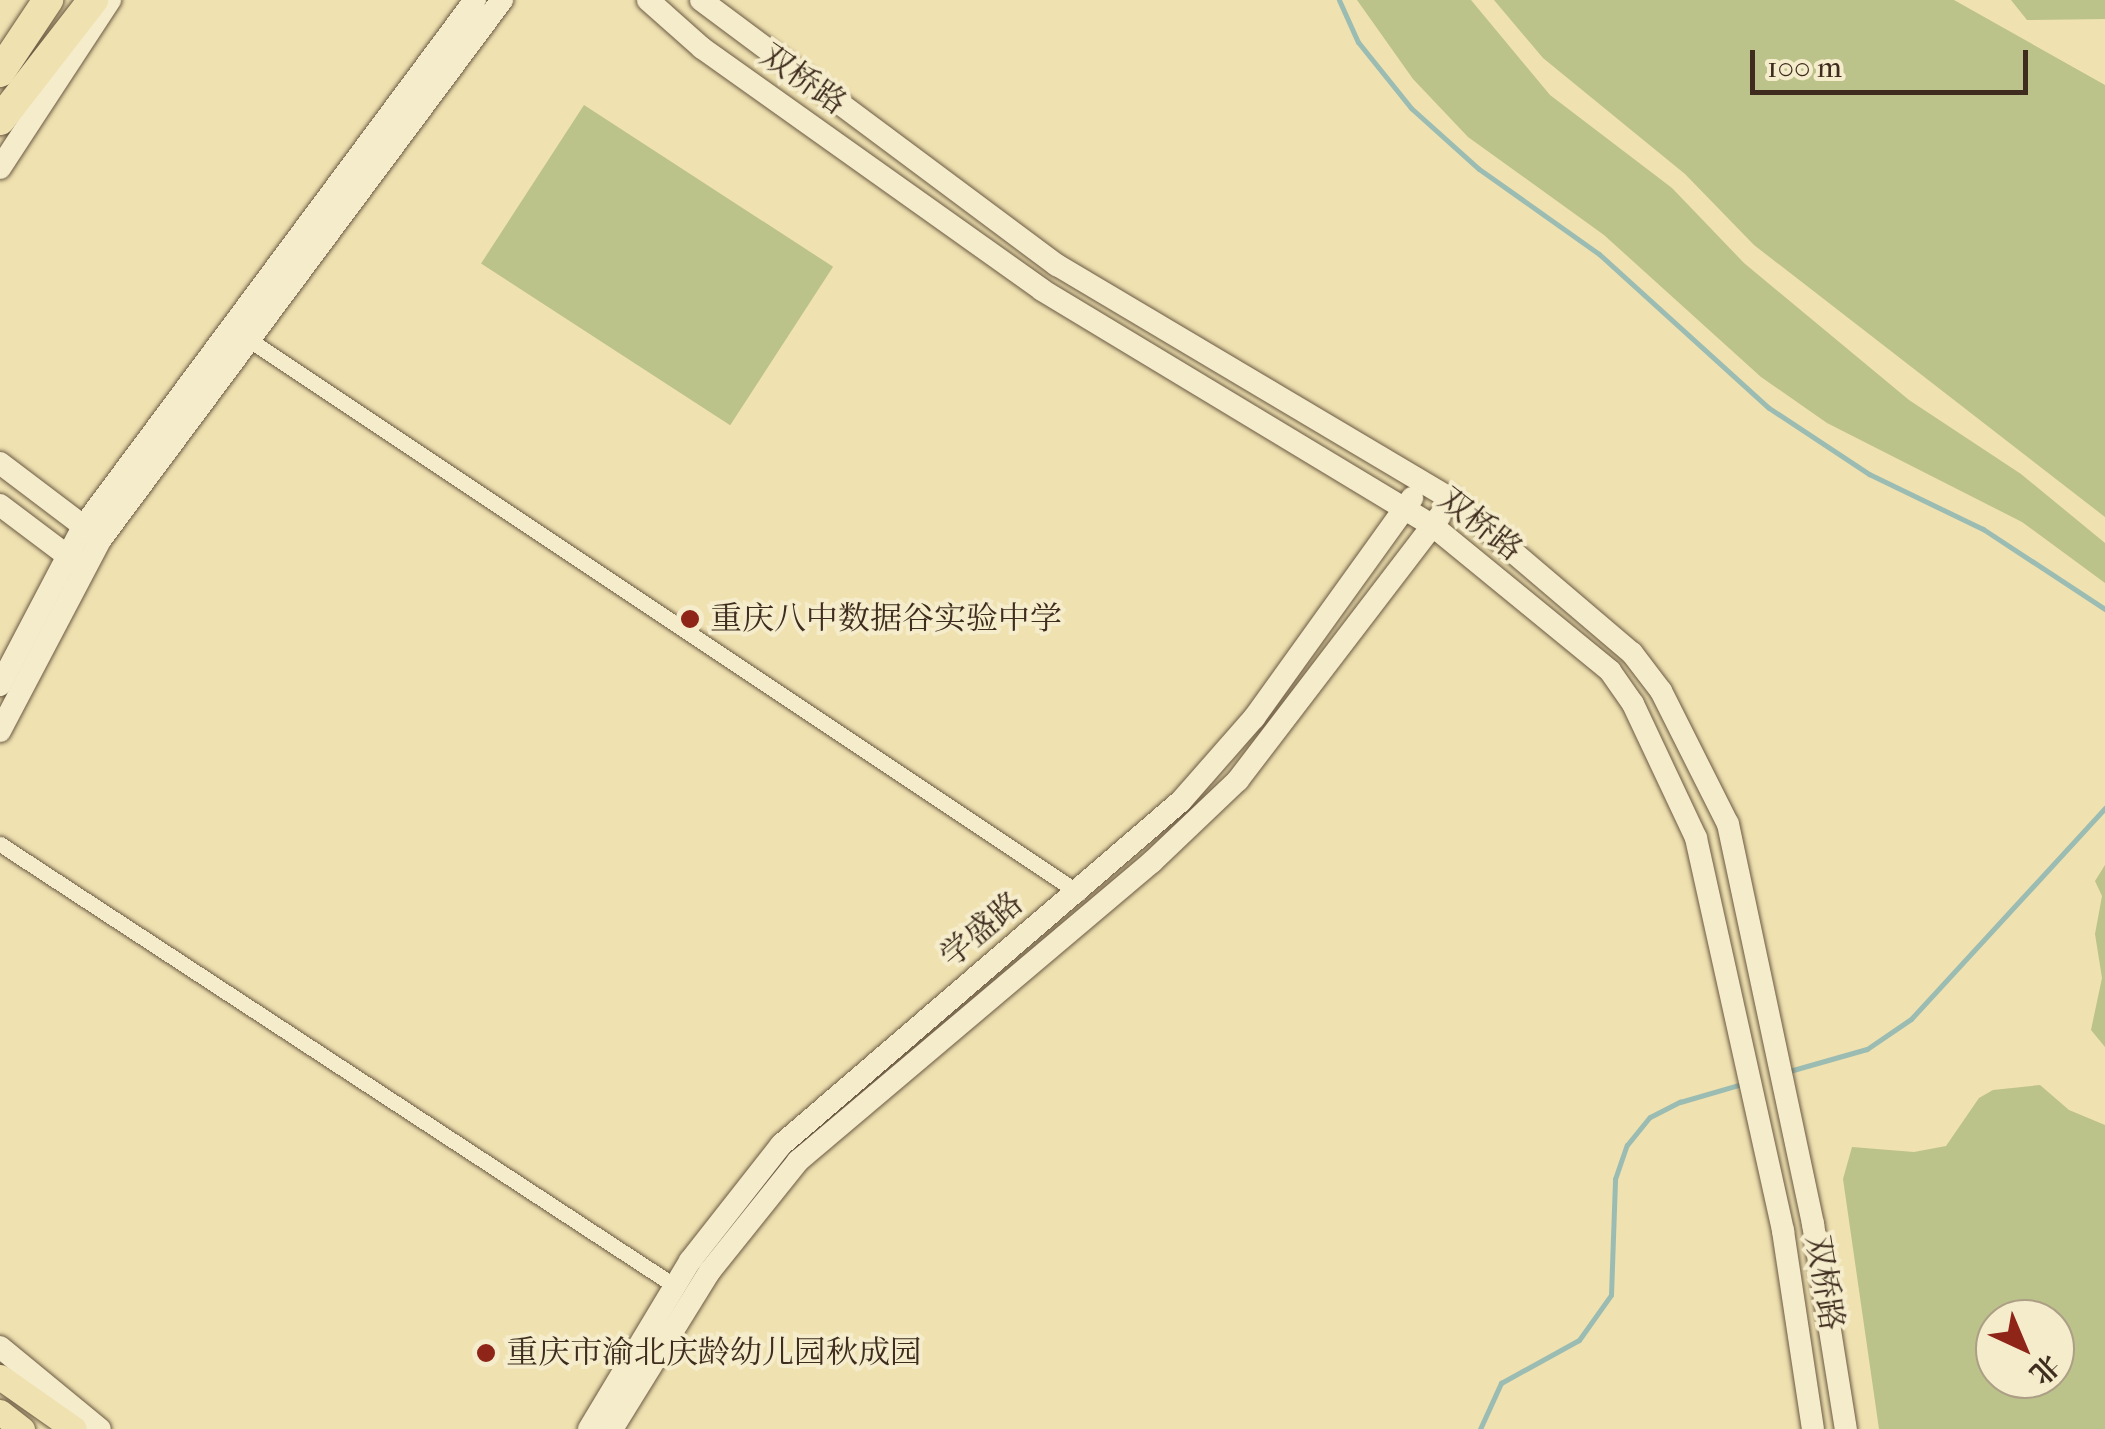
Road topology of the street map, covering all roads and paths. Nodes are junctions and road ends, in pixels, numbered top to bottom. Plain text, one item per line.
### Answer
1 (48, 0) edge
2 (93, 0) edge
3 (110, 0) edge
4 (475, 0) edge
5 (502, 0) edge
6 (648, 0) edge
7 (700, 0) edge
8 (0, 72) edge
9 (0, 120) edge
10 (0, 168) edge
11 (248, 339) junction
12 (0, 464) edge
13 (1423, 483) junction
14 (1452, 500) junction
15 (0, 505) edge
16 (1404, 509) junction
17 (1433, 526) junction
18 (92, 533) junction
19 (75, 562) junction
20 (0, 684) edge
21 (0, 732) edge
22 (0, 844) edge
23 (1078, 892) junction
24 (675, 1286) junction
25 (0, 1346) edge
26 (0, 1378) edge
27 (0, 1412) edge
28 (22, 1429) edge
29 (74, 1429) edge
30 (100, 1429) edge
31 (589, 1429) edge
32 (612, 1429) edge
33 (1812, 1429) edge
34 (1846, 1429) edge

1 - 8 highway
2 - 9 highway
3 - 10 main road
4 - 18 main road
5 - 11 main road
6 - 16 main road, 双桥路
7 - 13 main road, 双桥路
11 - 18 main road
11 - 23 street
12 - 18 main road
13 - 14 main road, 双桥路
13 - 16 main road, 学盛路
14 - 17 main road, 学盛路
14 - 34 main road, 双桥路
15 - 19 main road
16 - 17 main road, 双桥路
16 - 23 main road, 学盛路
17 - 32 main road, 学盛路
17 - 33 main road, 双桥路
18 - 19 main road
19 - 20 main road
19 - 21 main road
22 - 24 street
23 - 24 main road, 学盛路
24 - 31 main road, 学盛路
25 - 30 main road
26 - 29 main road
27 - 28 main road

